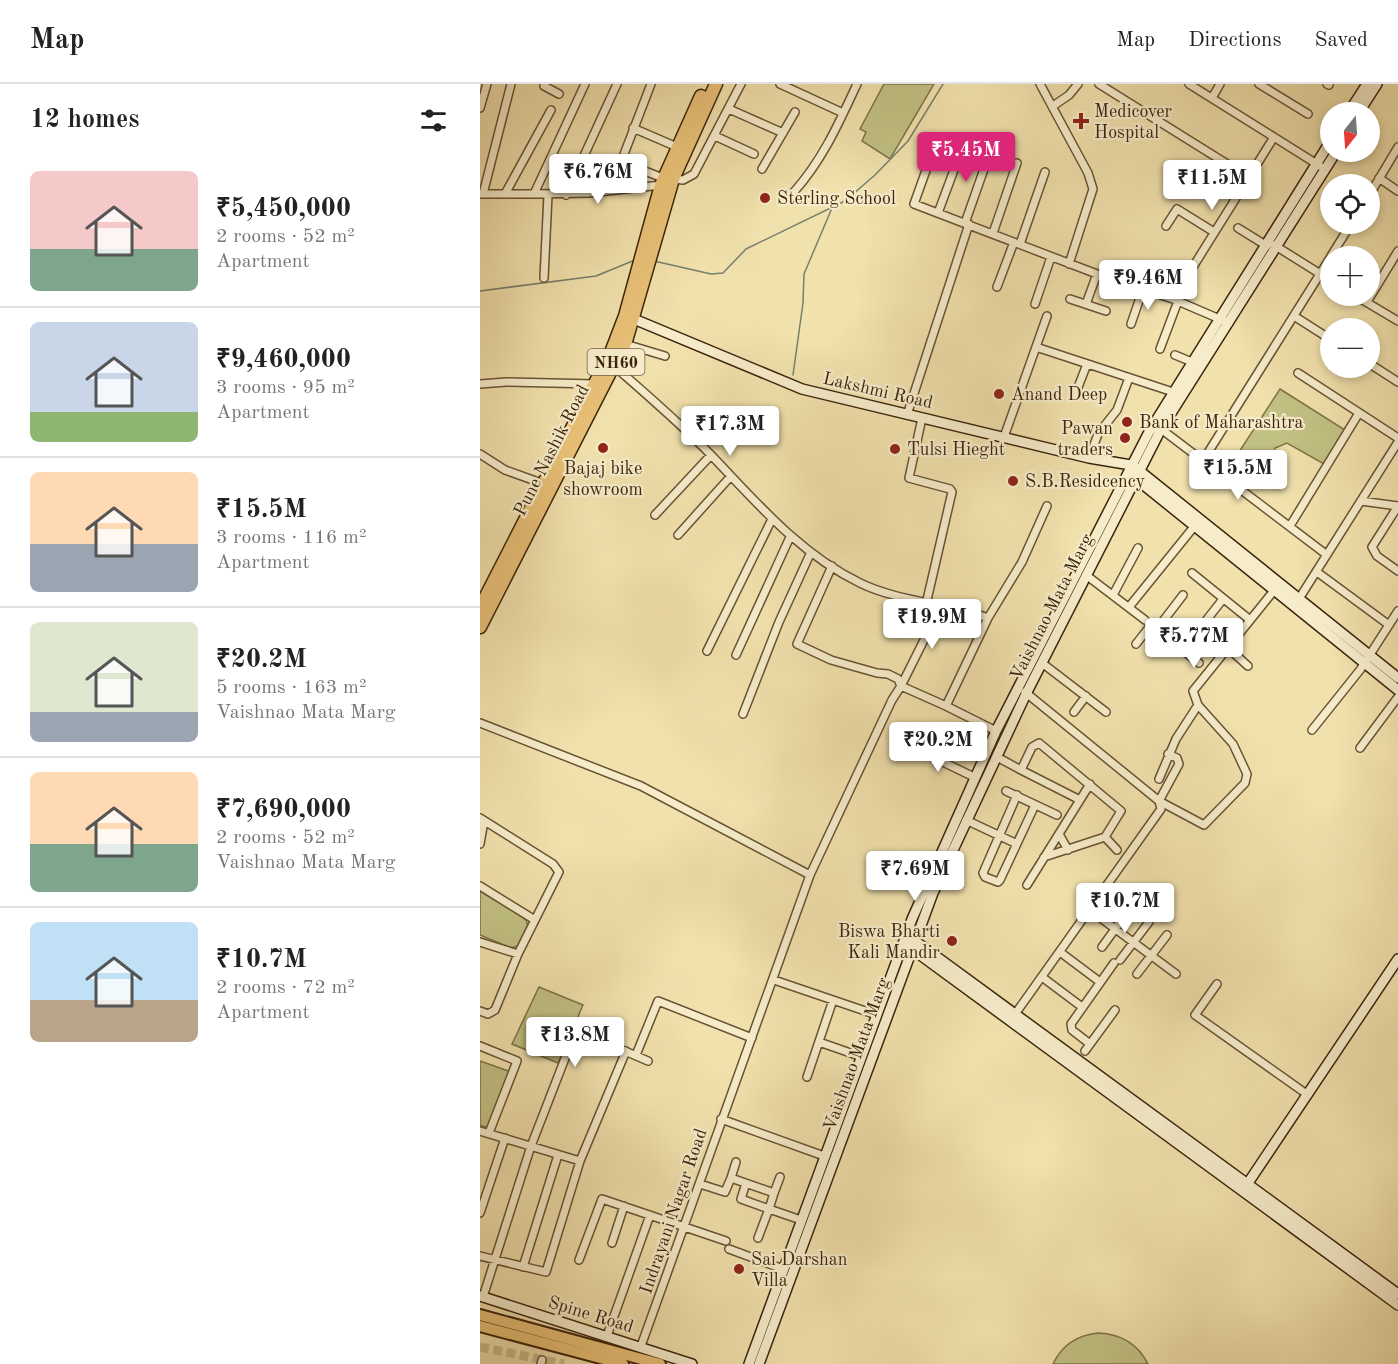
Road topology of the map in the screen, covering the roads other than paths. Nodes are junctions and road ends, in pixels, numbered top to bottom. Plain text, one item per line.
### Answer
1 (487, 84) edge
2 (511, 84) edge
3 (585, 84) edge
4 (617, 84) edge
5 (651, 84) edge
6 (707, 84) edge
7 (716, 84) edge
8 (741, 84) edge
9 (780, 84) edge
10 (857, 84) edge
11 (1041, 84) edge
12 (1078, 84) edge
13 (1099, 84) edge
14 (1189, 84) edge
15 (1220, 84) edge
16 (1259, 84) edge
17 (1366, 84) edge
18 (1377, 84) edge
19 (543, 85) edge
20 (798, 88) edge
21 (559, 94) dead end
22 (1212, 98) junction
23 (1355, 102) edge
24 (1365, 102) edge
25 (1053, 106) junction
26 (480, 108) edge
27 (729, 109) junction
28 (551, 110) dead end
29 (795, 112) dead end
30 (843, 113) junction
31 (1308, 114) dead end
32 (633, 128) junction
33 (783, 134) junction
34 (715, 136) junction
35 (1274, 137) junction
36 (964, 143) dead end
37 (677, 147) junction
38 (1398, 147) edge
39 (934, 148) dead end
40 (990, 152) dead end
41 (754, 154) dead end
42 (1323, 162) edge
43 (1326, 162) edge
44 (1017, 163) dead end
45 (1321, 167) junction
46 (762, 169) dead end
47 (1045, 172) dead end
48 (1380, 176) edge
49 (1248, 177) junction
50 (1380, 179) edge
51 (666, 181) junction
52 (1398, 191) edge
53 (793, 193) dead end
54 (482, 194) edge
55 (505, 194) junction
56 (534, 194) junction
57 (548, 195) junction
58 (566, 195) junction
59 (938, 213) junction
60 (967, 223) junction
61 (1166, 226) dead end
62 (1238, 228) dead end
63 (1214, 232) junction
64 (993, 233) junction
65 (1017, 243) junction
66 (1271, 245) junction
67 (1398, 251) edge
68 (1051, 257) junction
69 (1069, 264) junction
70 (1320, 273) edge
71 (1097, 274) junction
72 (1320, 276) edge
73 (544, 278) dead end
74 (1380, 281) edge
75 (997, 287) dead end
76 (1143, 289) junction
77 (1070, 299) dead end
78 (1175, 300) junction
79 (1035, 304) dead end
80 (1086, 304) junction
81 (1374, 306) edge
82 (1106, 311) dead end
83 (1047, 316) dead end
84 (1294, 316) junction
85 (630, 317) junction
86 (1220, 318) junction
87 (1398, 321) edge
88 (1229, 323) junction
89 (1131, 324) dead end
90 (1320, 333) edge
91 (625, 344) junction
92 (1036, 347) junction
93 (1160, 349) dead end
94 (665, 356) dead end
95 (1174, 356) dead end
96 (1192, 362) junction
97 (1087, 364) junction
98 (614, 366) junction
99 (1380, 370) edge
100 (1298, 373) dead end
101 (1129, 378) junction
102 (1398, 382) edge
103 (480, 384) edge
104 (595, 384) junction
105 (1173, 392) junction
106 (1076, 395) dead end
107 (1359, 413) junction
108 (907, 415) junction
109 (922, 418) junction
110 (1161, 429) junction
111 (1004, 437) junction
112 (1398, 440) edge
113 (480, 454) edge
114 (711, 455) junction
115 (1089, 458) junction
116 (1204, 459) junction
117 (1131, 470) junction
118 (731, 476) junction
119 (544, 484) junction
120 (1361, 501) junction
121 (1047, 506) dead end
122 (1398, 506) edge
123 (655, 515) dead end
124 (772, 519) junction
125 (1198, 522) junction
126 (1290, 526) junction
127 (678, 535) dead end
128 (790, 537) junction
129 (1138, 548) dead end
130 (811, 552) junction
131 (1328, 555) junction
132 (832, 566) junction
133 (1398, 571) edge
134 (1317, 572) junction
135 (1192, 573) dead end
136 (1086, 575) junction
137 (1277, 587) junction
138 (1113, 595) junction
139 (1183, 595) dead end
140 (1223, 599) junction
141 (927, 600) junction
142 (1297, 603) junction
143 (942, 604) junction
144 (1129, 607) junction
145 (480, 608) edge
146 (1398, 611) edge
147 (988, 618) junction
148 (1144, 620) dead end
149 (1250, 620) junction
150 (1389, 625) junction
151 (480, 627) edge
152 (1157, 629) junction
153 (1136, 644) dead end
154 (1228, 648) junction
155 (1183, 650) junction
156 (706, 651) dead end
157 (736, 655) dead end
158 (1367, 659) junction
159 (1042, 663) junction
160 (1199, 663) dead end
161 (1248, 666) dead end
162 (1398, 678) edge
163 (901, 686) junction
164 (1017, 687) junction
165 (1398, 690) edge
166 (1026, 694) junction
167 (1086, 696) junction
168 (1398, 697) edge
169 (1198, 705) junction
170 (946, 706) junction
171 (1074, 712) dead end
172 (1106, 712) dead end
173 (743, 714) dead end
174 (480, 723) edge
175 (1312, 730) dead end
176 (996, 731) junction
177 (912, 747) dead end
178 (1360, 748) dead end
179 (1168, 754) junction
180 (997, 758) junction
181 (1021, 770) junction
182 (974, 777) junction
183 (1159, 779) dead end
184 (1090, 784) junction
185 (1006, 791) dead end
186 (1017, 795) junction
187 (1080, 800) junction
188 (1159, 801) junction
189 (1035, 804) junction
190 (1057, 815) dead end
191 (482, 820) edge
192 (966, 820) junction
193 (1059, 834) junction
194 (998, 835) junction
195 (1105, 837) junction
196 (1016, 843) junction
197 (480, 844) edge
198 (1068, 850) junction
199 (1118, 850) dead end
200 (1044, 857) junction
201 (810, 875) junction
202 (1028, 885) dead end
203 (480, 886) edge
204 (1131, 907) dead end
205 (1090, 910) junction
206 (535, 920) junction
207 (1149, 922) dead end
208 (1115, 928) junction
209 (1167, 935) dead end
210 (904, 938) junction
211 (480, 942) edge
212 (1134, 943) junction
213 (914, 945) junction
214 (1102, 946) dead end
215 (1060, 952) junction
216 (518, 954) junction
217 (1151, 955) junction
218 (1398, 960) edge
219 (1137, 974) dead end
220 (1176, 974) dead end
221 (1042, 977) junction
222 (774, 980) junction
223 (1100, 982) junction
224 (1217, 984) dead end
225 (833, 1000) junction
226 (1082, 1007) junction
227 (1115, 1010) dead end
228 (480, 1011) edge
229 (878, 1015) junction
230 (1013, 1018) junction
231 (752, 1038) junction
232 (819, 1041) junction
233 (1090, 1044) junction
234 (480, 1046) edge
235 (626, 1051) junction
236 (1085, 1051) dead end
237 (636, 1055) junction
238 (862, 1057) junction
239 (648, 1061) dead end
240 (807, 1077) dead end
241 (1308, 1095) junction
242 (721, 1119) junction
243 (480, 1131) edge
244 (489, 1133) junction
245 (504, 1138) junction
246 (531, 1146) junction
247 (558, 1155) junction
248 (824, 1156) junction
249 (580, 1161) junction
250 (736, 1162) dead end
251 (780, 1177) dead end
252 (731, 1178) junction
253 (746, 1183) junction
254 (700, 1184) junction
255 (1242, 1185) junction
256 (774, 1193) junction
257 (624, 1206) junction
258 (769, 1209) junction
259 (480, 1213) edge
260 (650, 1215) junction
261 (801, 1220) junction
262 (684, 1227) junction
263 (758, 1238) dead end
264 (726, 1241) dead end
265 (612, 1243) dead end
266 (729, 1249) dead end
267 (480, 1256) edge
268 (494, 1260) junction
269 (579, 1260) dead end
270 (784, 1266) junction
271 (523, 1267) junction
272 (795, 1267) junction
273 (1398, 1294) edge
274 (481, 1297) edge
275 (1398, 1305) edge
276 (480, 1315) edge
277 (480, 1326) edge
278 (607, 1336) junction
279 (641, 1346) junction
280 (623, 1364) edge
281 (660, 1364) edge
282 (692, 1364) edge
283 (749, 1364) edge
284 (759, 1364) edge

1 - 26 street
2 - 54 street
3 - 56 street
4 - 58 street
5 - 32 street
6 - 37 highway, Pune Nashik Road / NH60
7 - 51 highway, Pune Nashik Road / NH60
8 - 27 street
9 - 20 street
10 - 30 street
11 - 25 street
12 - 25 street
13 - 49 street
14 - 22 street
15 - 22 street
16 - 31 street
17 - 23 main road
18 - 24 main road
19 - 21 street
20 - 30 street
22 - 35 street
25 - 69 street
27 - 33 street
27 - 34 street
28 - 55 street
29 - 33 street
30 - 53 street
32 - 37 street
32 - 51 street
33 - 46 street
34 - 41 street
34 - 51 street
35 - 45 street
35 - 49 street
36 - 59 street
37 - 51 highway, Pune Nashik Road / NH60
38 - 48 street
39 - 59 street
40 - 60 street
42 - 45 main road
43 - 45 main road
44 - 64 street
45 - 66 main road
47 - 65 street
49 - 63 street
50 - 52 street
51 - 58 street
51 - 85 highway, Pune Nashik Road / NH60
54 - 55 street
55 - 56 street
56 - 57 street
57 - 58 street
57 - 73 street
59 - 60 street
60 - 64 street
60 - 108 street
61 - 63 street
62 - 66 street
63 - 78 street
64 - 65 street
65 - 68 street
65 - 75 street
66 - 70 street
66 - 86 main road
66 - 88 main road
67 - 74 street
68 - 69 street
68 - 79 street
69 - 71 street
71 - 76 street
71 - 80 street
72 - 84 street
76 - 78 street
76 - 89 street
77 - 80 street
78 - 86 street
78 - 93 street
80 - 82 street
81 - 87 street
83 - 92 street
84 - 90 street
84 - 116 street
85 - 91 highway, Pune Nashik Road / NH60
85 - 104 highway, Pune Nashik Road / NH60
85 - 108 main road, Lakshmi Road
86 - 88 street
86 - 96 main road
88 - 110 main road
91 - 94 street
91 - 98 highway, Pune Nashik Road / NH60
92 - 97 street
92 - 111 street
95 - 96 street
96 - 105 main road
97 - 101 street
97 - 106 street
98 - 114 street
98 - 151 highway, Pune Nashik Road / NH60
99 - 102 street
100 - 107 street
101 - 105 street
101 - 115 street
103 - 104 street
104 - 119 highway, Pune Nashik Road / NH60
105 - 117 main road
107 - 112 street
107 - 126 street
108 - 109 main road, Lakshmi Road
109 - 111 main road, Lakshmi Road
109 - 141 street
110 - 116 street
110 - 117 main road
111 - 115 main road, Lakshmi Road
112 - 120 street
113 - 119 street
114 - 118 street
114 - 123 street
115 - 117 main road, Lakshmi Road
116 - 126 street
117 - 125 main road
117 - 136 main road, Vaishnao Mata Marg
117 - 164 main road, Vaishnao Mata Marg
118 - 124 street
118 - 127 street
119 - 145 highway, Pune Nashik Road / NH60
120 - 122 street
120 - 131 street
121 - 147 street
122 - 133 street
124 - 128 street
124 - 156 street
125 - 137 main road
125 - 144 street
126 - 131 street
128 - 130 street
128 - 157 street
129 - 138 street
130 - 132 street
130 - 173 street
131 - 134 street
132 - 141 street
132 - 163 street
134 - 142 street
134 - 150 street
135 - 140 street
136 - 138 street
136 - 159 main road, Vaishnao Mata Marg
137 - 142 main road
137 - 149 street
138 - 144 street
139 - 152 street
140 - 149 street
140 - 155 street
141 - 143 street
142 - 158 main road
143 - 147 street
143 - 163 street, Indrayani Nagar Road
144 - 148 street
146 - 150 street
147 - 170 street
149 - 154 street
150 - 158 street
152 - 153 street
152 - 155 street
154 - 161 street
154 - 169 street
155 - 160 street
158 - 162 main road
158 - 165 main road
158 - 175 street
159 - 166 main road, Vaishnao Mata Marg
159 - 167 street
163 - 170 street
163 - 201 street, Indrayani Nagar Road
164 - 166 street
164 - 176 main road, Vaishnao Mata Marg
166 - 180 main road, Vaishnao Mata Marg
166 - 188 street
167 - 171 street
167 - 172 street
168 - 178 street
169 - 179 street
169 - 188 street
170 - 176 street
174 - 201 street
176 - 182 main road, Vaishnao Mata Marg
177 - 182 street
179 - 183 street
179 - 188 street
180 - 181 street
180 - 192 main road, Vaishnao Mata Marg
181 - 184 street
181 - 187 street
182 - 210 main road, Vaishnao Mata Marg
184 - 187 street
184 - 195 street
185 - 186 street
186 - 189 street
186 - 194 street
187 - 193 street
188 - 205 street
189 - 190 street
189 - 196 street
191 - 197 street
191 - 206 street
192 - 194 street
192 - 213 main road, Vaishnao Mata Marg
193 - 198 street
193 - 200 street
194 - 196 street
194 - 196 street
195 - 198 street
195 - 199 street
198 - 200 street
200 - 202 street
201 - 222 street, Indrayani Nagar Road
203 - 206 street
204 - 208 street
205 - 208 street
205 - 215 street
206 - 216 street
207 - 212 street
208 - 212 street
208 - 214 street
209 - 217 street
210 - 213 main road
210 - 229 main road, Vaishnao Mata Marg
211 - 216 street
212 - 217 street
212 - 223 street
213 - 230 main road
213 - 272 main road, Vaishnao Mata Marg
215 - 221 street
215 - 223 street
216 - 228 street
217 - 219 street
217 - 220 street
218 - 241 main road
221 - 226 street
221 - 230 street
222 - 225 street
222 - 231 street, Indrayani Nagar Road
223 - 226 street
224 - 241 street
225 - 229 street
225 - 232 street
226 - 233 street
227 - 233 street
229 - 238 main road, Vaishnao Mata Marg
230 - 255 main road
231 - 237 street
231 - 242 street, Indrayani Nagar Road
232 - 238 street
232 - 240 street
233 - 236 street
234 - 244 street
235 - 237 street
235 - 246 street
235 - 249 street
237 - 239 street
238 - 248 main road, Vaishnao Mata Marg
241 - 255 main road
242 - 248 street
242 - 254 street, Indrayani Nagar Road
243 - 244 street
244 - 245 street
245 - 246 street
245 - 259 street
246 - 247 street
246 - 268 street
247 - 249 street
247 - 271 street
248 - 261 main road, Vaishnao Mata Marg
249 - 271 street
250 - 252 street
251 - 256 street
252 - 253 street
252 - 254 street
253 - 256 street
253 - 258 street
254 - 262 street, Indrayani Nagar Road
255 - 273 main road
255 - 275 main road
256 - 258 street
257 - 260 street
257 - 265 street
257 - 269 street
258 - 261 street
258 - 263 street
260 - 262 street
260 - 278 street
261 - 270 main road, Vaishnao Mata Marg
262 - 264 street
262 - 279 street, Indrayani Nagar Road
266 - 270 street
267 - 268 street
268 - 271 street
268 - 274 street
270 - 272 main road
270 - 283 main road, Vaishnao Mata Marg
272 - 284 main road, Vaishnao Mata Marg
274 - 278 main road, Spine Road
276 - 281 main road, Spine Road
277 - 280 main road
278 - 279 main road, Spine Road
279 - 282 main road, Spine Road

